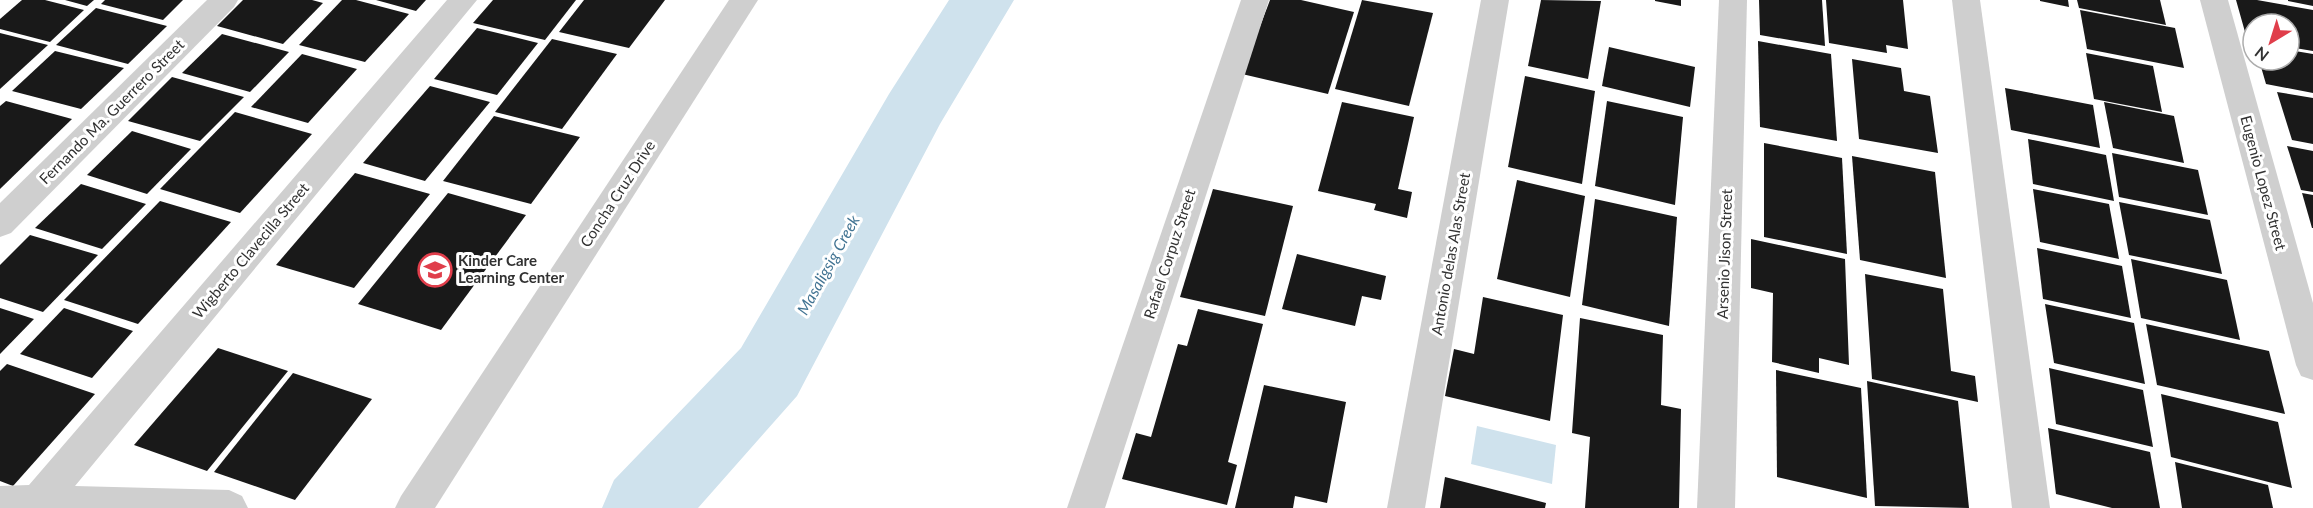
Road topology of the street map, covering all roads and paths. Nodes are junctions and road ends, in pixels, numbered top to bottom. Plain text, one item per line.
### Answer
1 (224, 0) edge
2 (463, 0) edge
3 (744, 0) edge
4 (1255, 0) edge
5 (1495, 0) edge
6 (1733, 0) edge
7 (1966, 0) edge
8 (2214, 0) edge
9 (0, 224) edge
10 (2313, 365) edge
11 (38, 502) junction
12 (0, 503) edge
13 (229, 508) edge
14 (414, 508) edge
15 (1086, 508) edge
16 (1406, 508) edge
17 (1716, 508) edge
18 (2031, 508) edge

1 - 9 street, Fernando Ma. Guerrero Street
2 - 11 street, Wigberto Clavecilla Street
3 - 14 street, Concha Cruz Drive
4 - 15 street, Rafael Corpuz Street
5 - 16 street, Antonio delas Alas Street
6 - 17 street, Arsenio Jison Street
7 - 18 street
8 - 10 street, Eugenio Lopez Street
11 - 12 street
11 - 13 street

